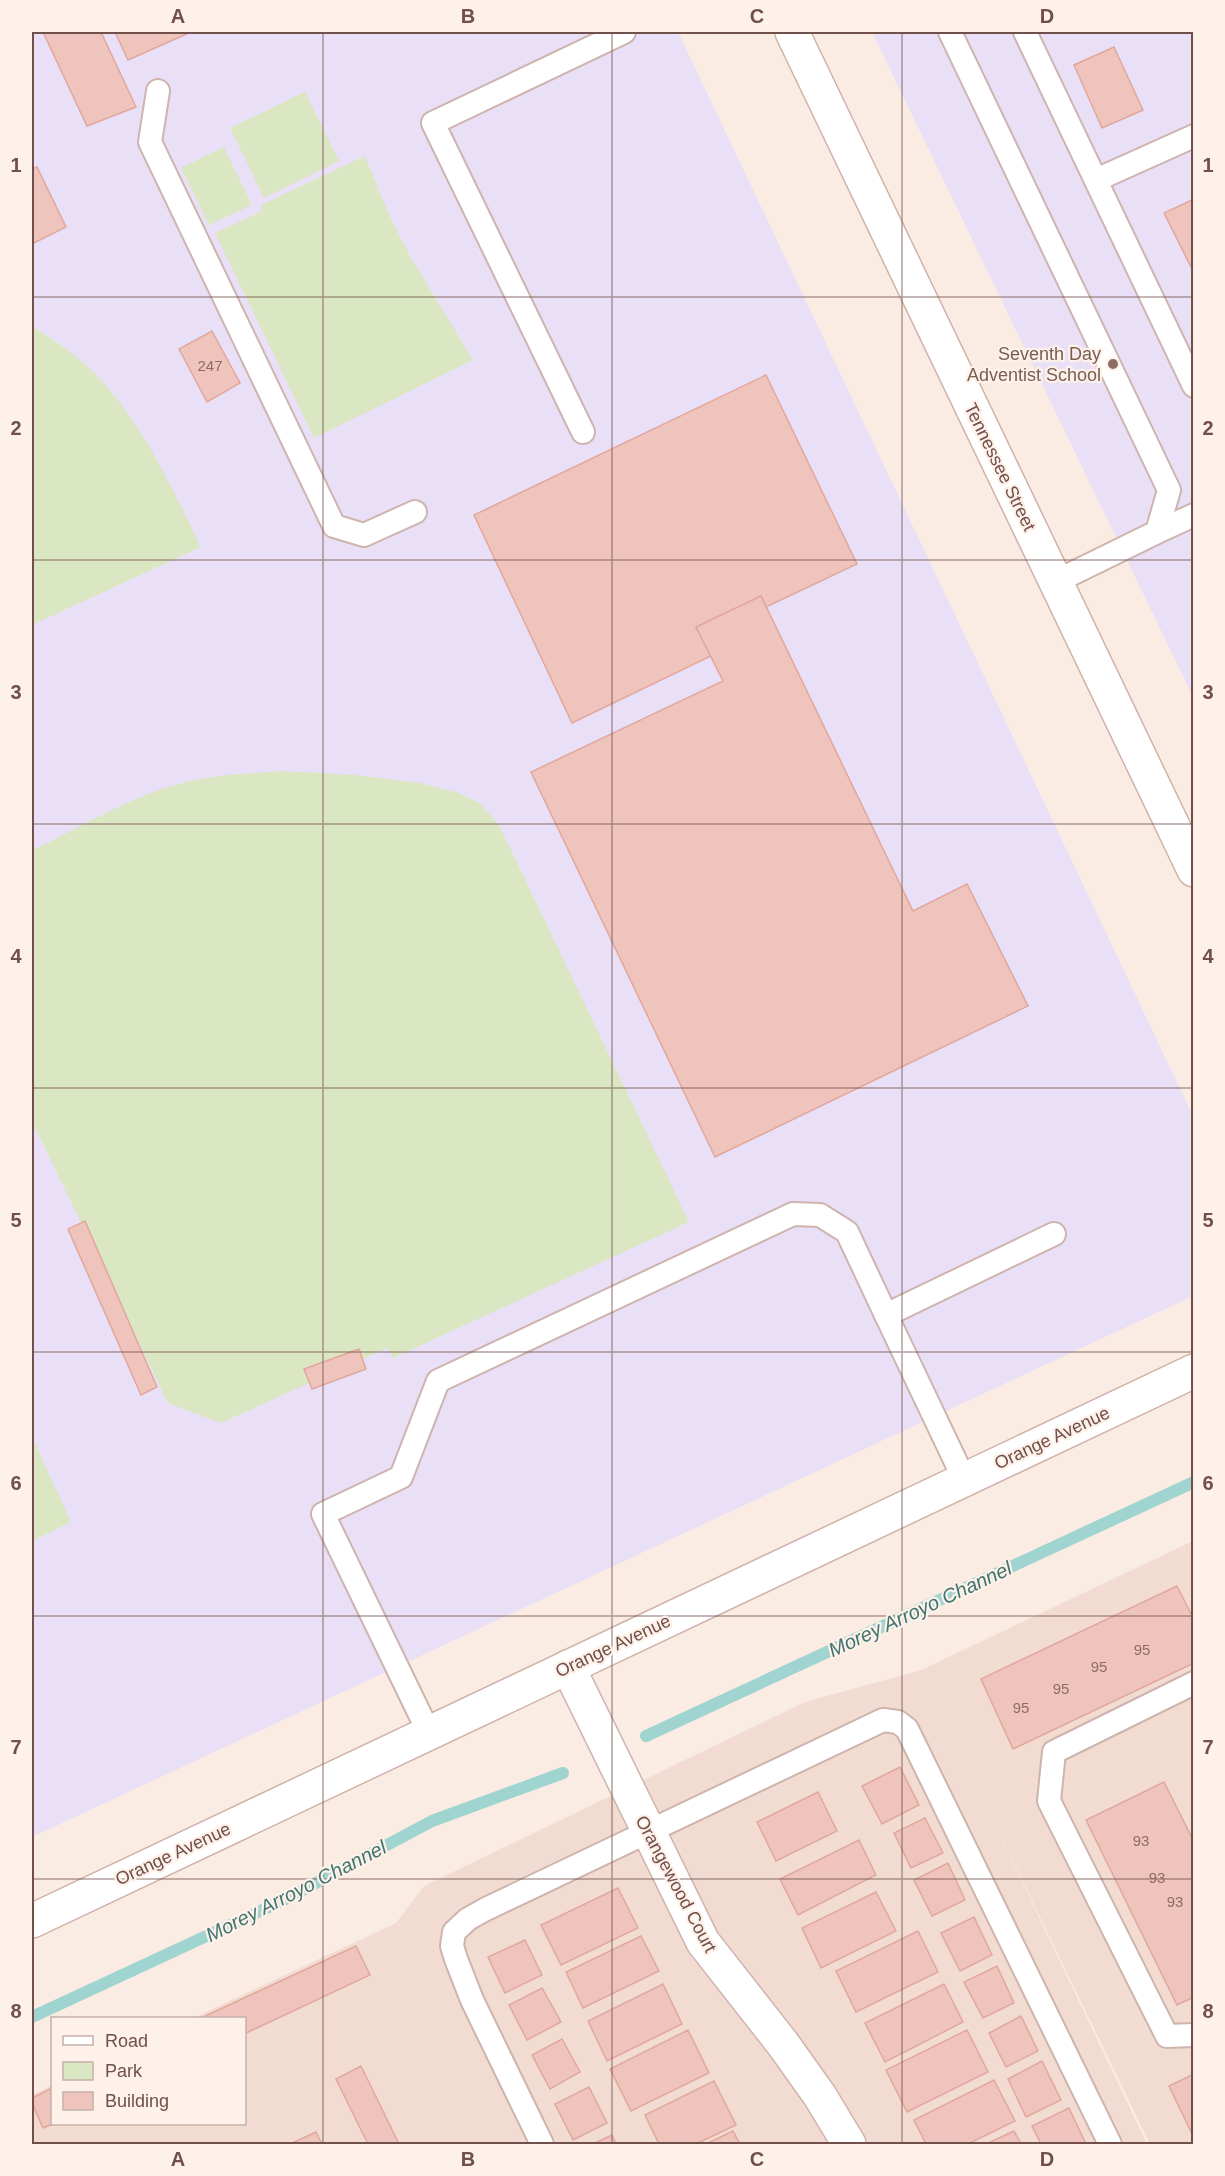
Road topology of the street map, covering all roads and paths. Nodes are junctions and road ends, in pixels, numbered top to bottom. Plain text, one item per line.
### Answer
1 (624, 32) edge
2 (792, 32) edge
3 (950, 32) edge
4 (1025, 32) edge
5 (158, 91) dead end
6 (1194, 136) edge
7 (1096, 180) junction
8 (1194, 386) edge
9 (583, 432) dead end
10 (415, 512) dead end
11 (1194, 515) edge
12 (1157, 532) junction
13 (1055, 582) junction
14 (1190, 854) edge
15 (1054, 1234) dead end
16 (886, 1315) junction
17 (1194, 1371) edge
18 (964, 1479) junction
19 (567, 1667) junction
20 (1194, 1683) edge
21 (429, 1733) junction
22 (648, 1830) junction
23 (32, 1921) edge
24 (1194, 2035) edge
25 (542, 2145) edge
26 (849, 2145) edge
27 (1110, 2145) edge

1 - 9 lane
2 - 13 street, Tennessee Street
3 - 12 lane
4 - 7 lane
5 - 10 lane
6 - 7 lane
7 - 8 lane
11 - 12 lane
12 - 13 lane
13 - 14 street, Tennessee Street
15 - 16 lane
16 - 18 lane
16 - 21 lane
17 - 18 street, Orange Avenue
18 - 19 street, Orange Avenue
19 - 21 street, Orange Avenue
19 - 22 street, Orangewood Court
20 - 24 lane
21 - 23 street, Orange Avenue
22 - 25 lane
22 - 26 street, Orangewood Court
22 - 27 lane

